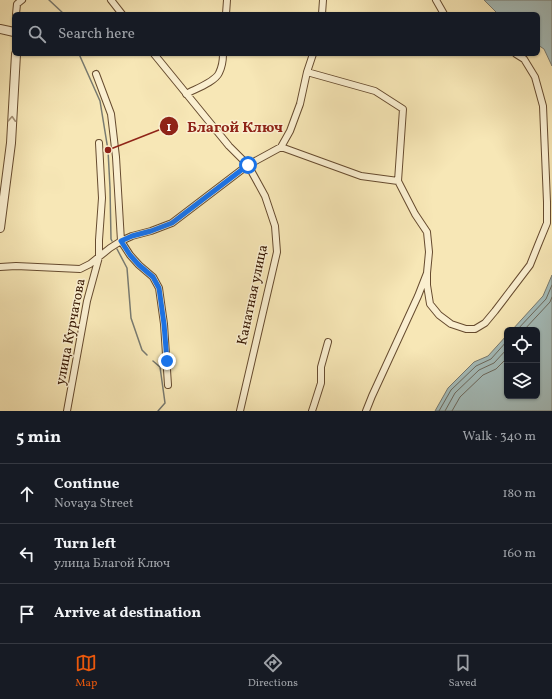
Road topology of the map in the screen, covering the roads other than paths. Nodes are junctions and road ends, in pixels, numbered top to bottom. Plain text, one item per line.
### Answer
1 (22, 0) edge
2 (111, 0) edge
3 (226, 0) edge
4 (323, 0) edge
5 (436, 0) edge
6 (16, 12) edge
7 (120, 12) edge
8 (226, 12) edge
9 (322, 12) edge
10 (443, 12) edge
11 (0, 29) edge
12 (12, 32) edge
13 (16, 56) edge
14 (156, 56) edge
15 (223, 56) edge
16 (312, 56) edge
17 (519, 56) edge
18 (307, 72) junction
19 (96, 74) dead end
20 (186, 94) junction
21 (99, 143) dead end
22 (281, 147) junction
23 (248, 165) junction
24 (398, 181) junction
25 (0, 228) edge
26 (121, 241) junction
27 (99, 257) junction
28 (0, 267) edge
29 (426, 273) junction
30 (328, 342) dead end
31 (168, 384) dead end
32 (67, 411) edge
33 (240, 411) edge
34 (312, 411) edge
35 (366, 411) edge

1 - 6 street
2 - 7 street
3 - 8 street
4 - 9 street
5 - 10 street
11 - 12 street
25 -> 13 street
14 - 20 street, Канатная улица
15 - 20 street
16 - 18 street
17 - 29 street
18 - 22 street
18 - 24 street
19 - 26 street
20 - 23 street, Канатная улица
21 - 27 street, улица Курчатова
22 - 23 street
22 - 24 street
23 - 26 street
23 - 33 street, Канатная улица
24 - 29 street
26 - 27 street
26 - 31 street
27 - 28 street
27 - 32 street, улица Курчатова
29 - 35 street
30 - 34 street

